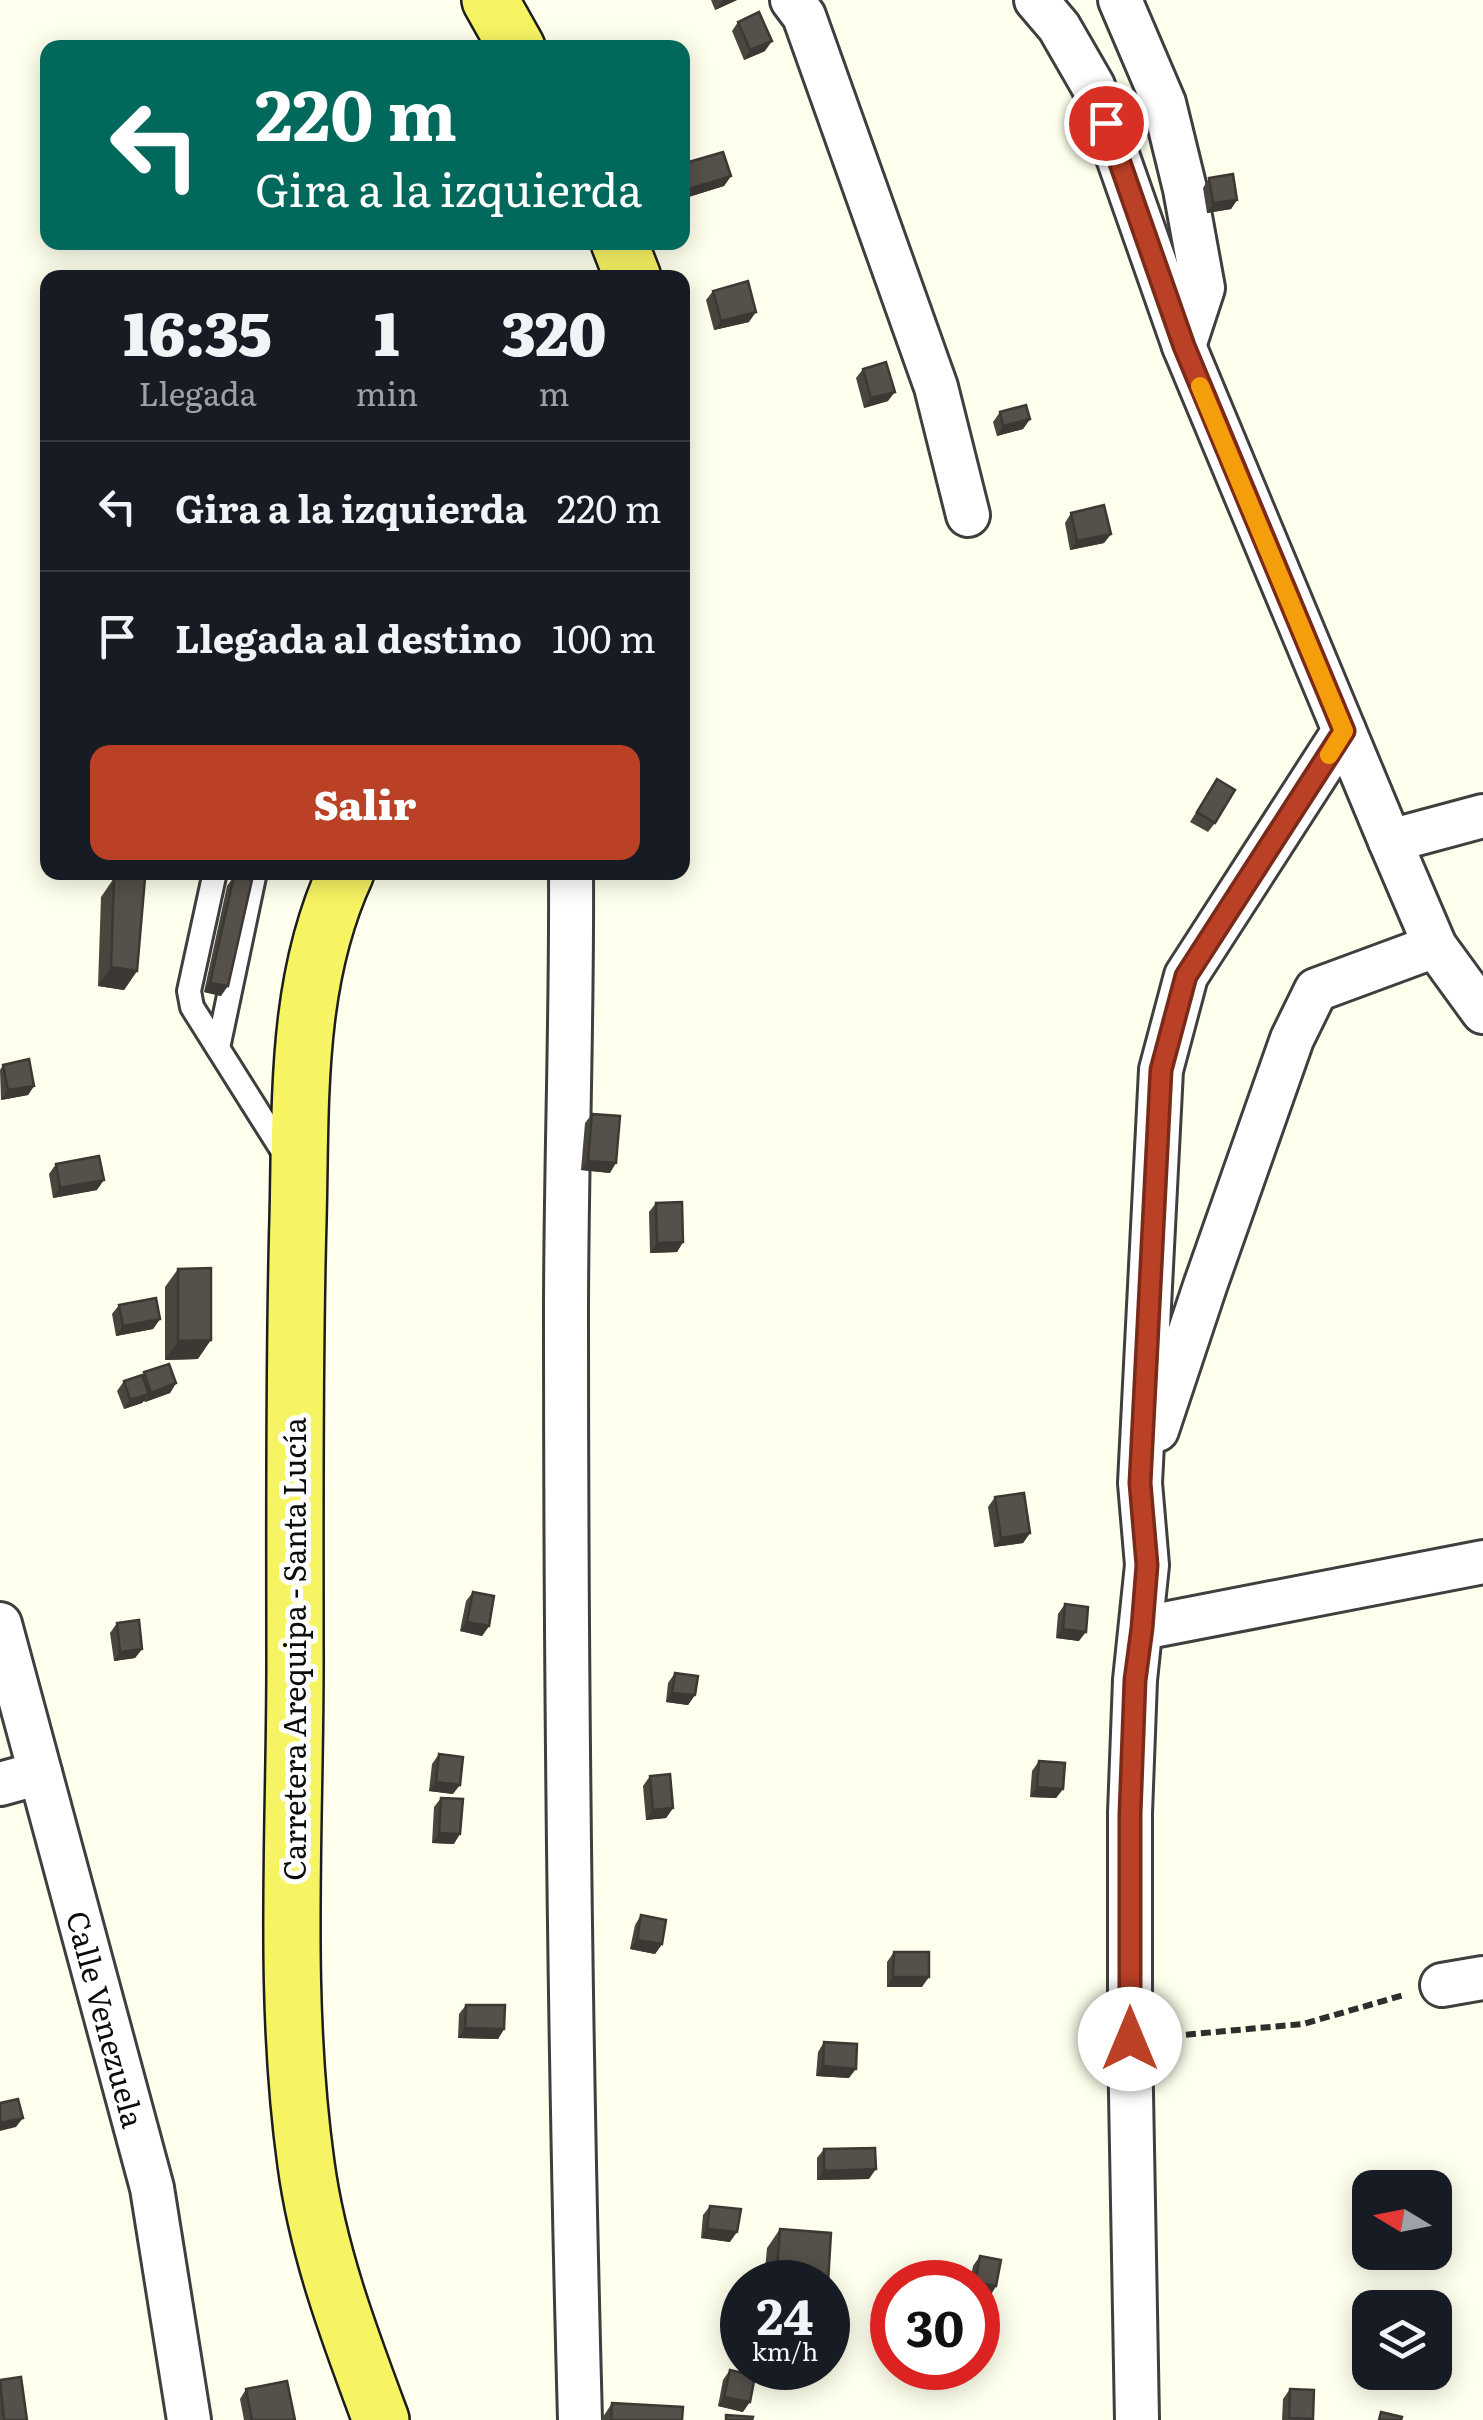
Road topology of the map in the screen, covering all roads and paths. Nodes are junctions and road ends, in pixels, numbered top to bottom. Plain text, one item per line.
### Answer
1 (490, 0) edge
2 (792, 0) edge
3 (1036, 0) edge
4 (1120, 0) edge
5 (512, 40) edge
6 (1184, 346) junction
7 (968, 514) dead end
8 (1344, 731) junction
9 (1483, 816) edge
10 (1390, 842) junction
11 (214, 880) edge
12 (254, 880) edge
13 (343, 880) edge
14 (570, 880) edge
15 (1435, 946) junction
16 (1483, 1012) edge
17 (218, 1048) junction
18 (299, 1176) junction
19 (1140, 1483) junction
20 (1483, 1562) edge
21 (0, 1624) edge
22 (1142, 1628) junction
23 (20, 1778) edge
24 (1462, 1981) edge
25 (1130, 2039) junction
26 (190, 2420) edge
27 (382, 2420) edge
28 (580, 2420) edge
29 (1137, 2420) edge

1 - 5 main road
2 - 7 street
3 - 6 street
4 - 6 street
6 - 8 street
8 - 10 street
8 - 19 street
9 - 10 street
10 - 15 street
11 - 17 lane
12 - 17 lane
13 - 18 main road, Carretera Arequipa - Santa Lucía
14 - 28 street
15 - 16 street
15 - 19 street
17 - 18 lane
18 - 27 main road, Carretera Arequipa - Santa Lucía
19 - 22 street
20 - 22 street
21 - 23 street, Calle Venezuela
22 - 25 street
23 - 26 street, Calle Venezuela
24 - 25 path
25 - 29 street

